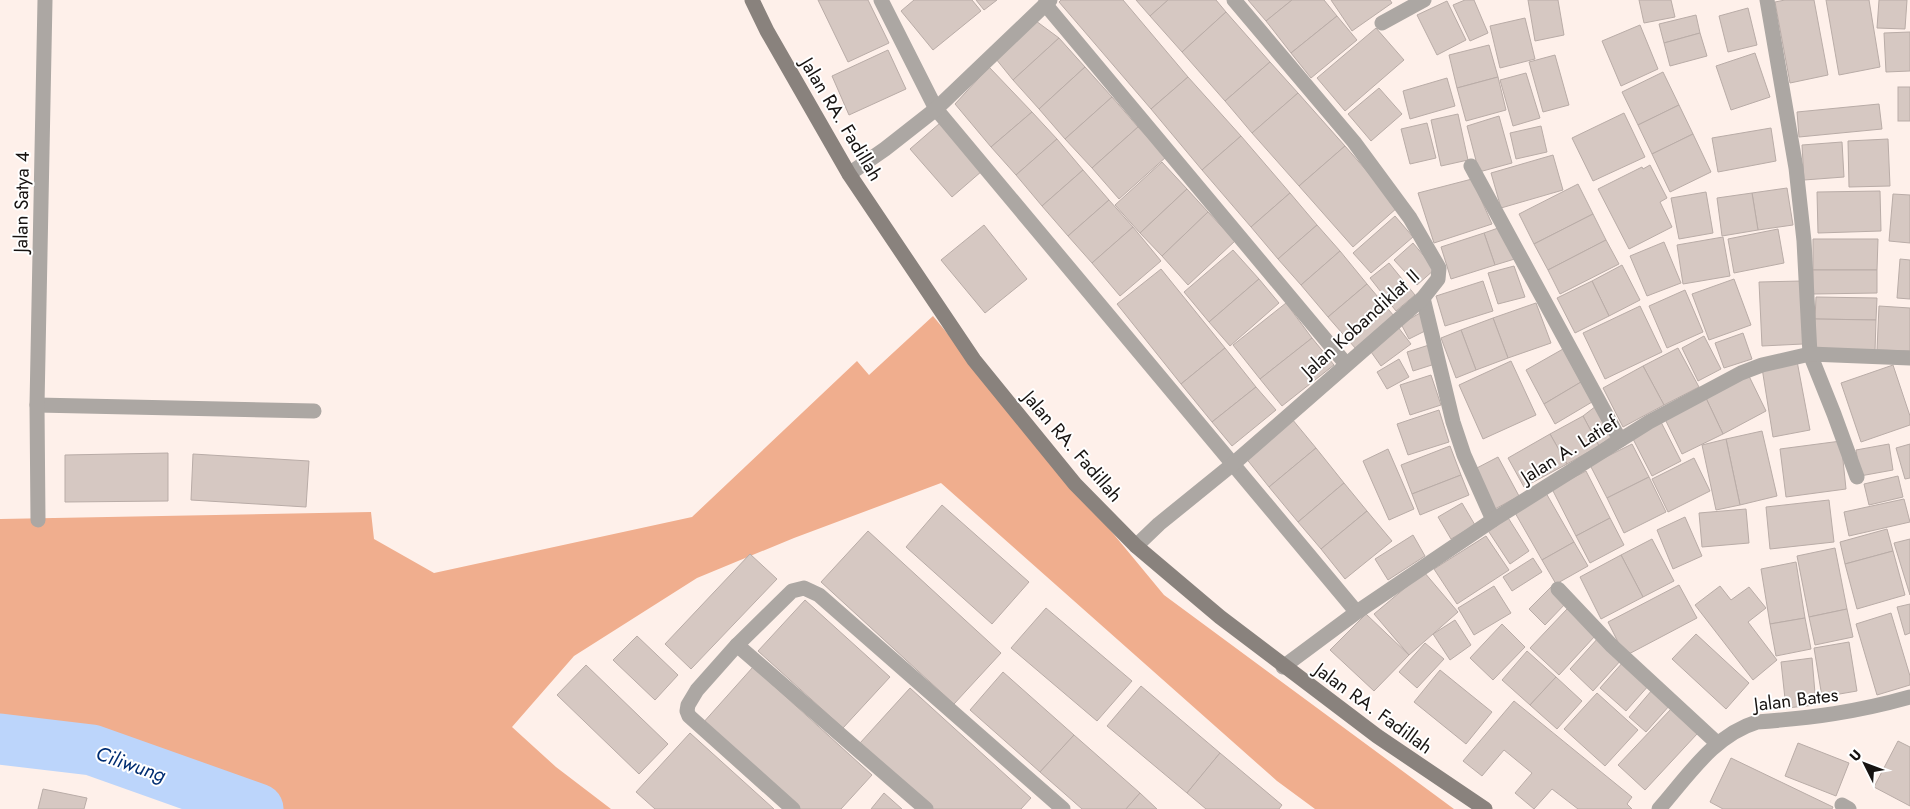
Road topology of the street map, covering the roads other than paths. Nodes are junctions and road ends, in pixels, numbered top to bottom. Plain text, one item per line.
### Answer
1 (45, 0) edge
2 (752, 0) edge
3 (881, 0) edge
4 (1234, 0) edge
5 (1424, 0) edge
6 (1767, 0) edge
7 (1047, 2) edge
8 (1382, 22) dead end
9 (936, 109) junction
10 (1471, 166) dead end
11 (849, 174) junction
12 (1423, 298) junction
13 (1810, 354) junction
14 (1910, 358) edge
15 (1346, 364) junction
16 (37, 405) junction
17 (314, 411) dead end
18 (1620, 440) junction
19 (1233, 464) junction
20 (1857, 477) dead end
21 (38, 520) dead end
22 (1493, 520) junction
23 (1136, 546) junction
24 (1558, 589) dead end
25 (1354, 609) dead end
26 (737, 645) junction
27 (1283, 667) junction
28 (1910, 697) edge
29 (1717, 743) junction
30 (793, 809) edge
31 (926, 809) edge
32 (1063, 809) edge
33 (1485, 809) edge
34 (1659, 809) edge

1 - 16 street, Jalan Satya 4
2 - 11 main road, Jalan RA. Fadillah
3 - 9 street
4 - 12 street, Jalan Kobandiklat II
5 - 8 street
6 - 13 street
7 - 9 street
7 - 15 street
9 - 11 street
9 - 19 street
10 - 18 street
11 - 23 main road, Jalan RA. Fadillah
12 - 15 street, Jalan Kobandiklat II
12 - 22 street
13 - 14 street, Jalan A. Latief
13 - 18 street, Jalan A. Latief
13 - 20 street
15 - 19 street, Jalan Kobandiklat II
16 - 17 street
16 - 21 street, Jalan Satya 4
18 - 22 street, Jalan A. Latief
19 - 23 street, Jalan Kobandiklat II
19 - 25 street
22 - 27 street, Jalan A. Latief
23 - 27 main road, Jalan RA. Fadillah
24 - 29 street
26 - 30 street
26 - 31 street
26 - 32 street
27 - 33 main road, Jalan RA. Fadillah
28 - 29 street, Jalan Bates
29 - 34 street, Jalan Bates

